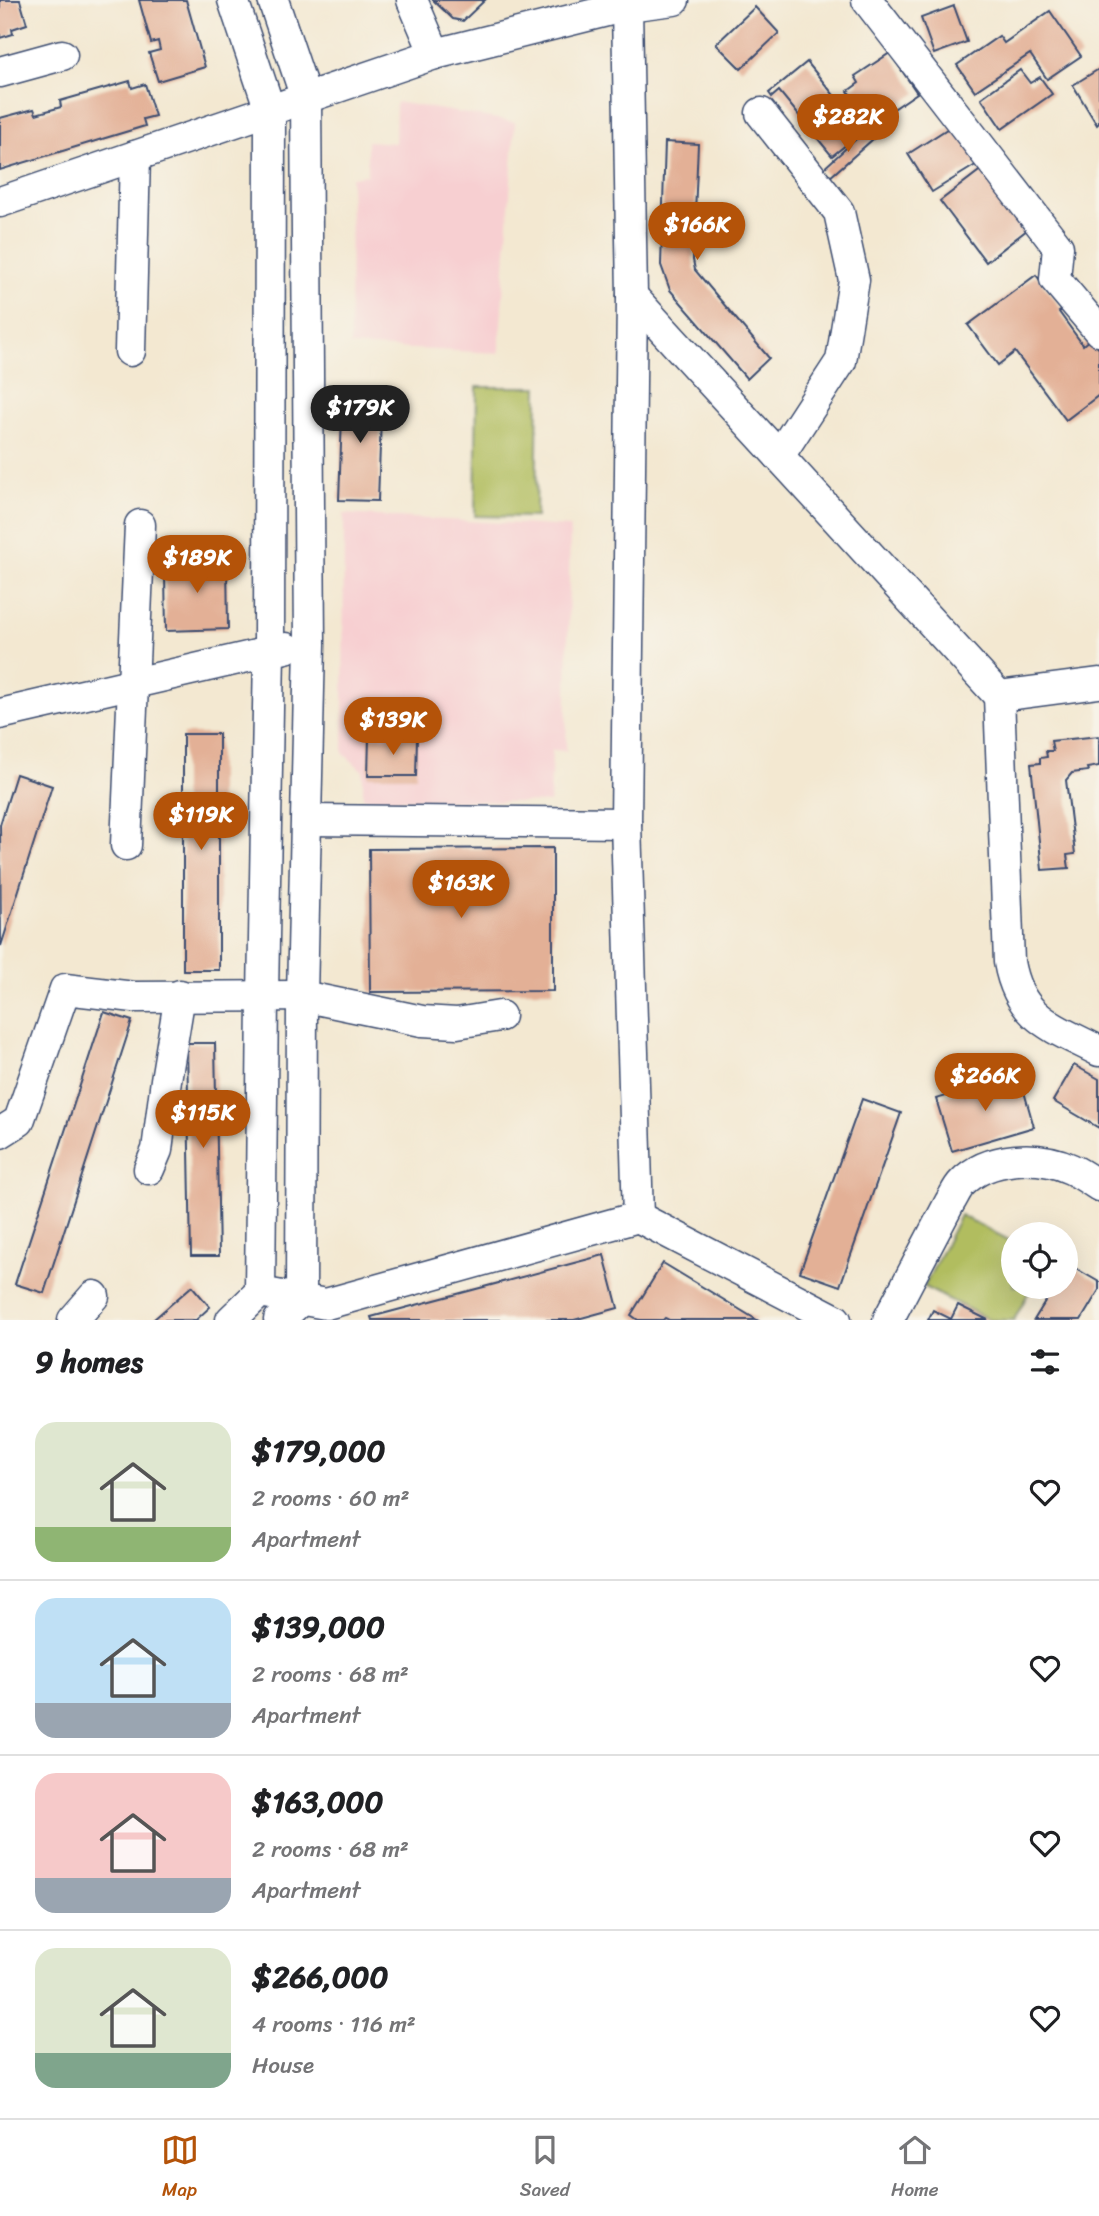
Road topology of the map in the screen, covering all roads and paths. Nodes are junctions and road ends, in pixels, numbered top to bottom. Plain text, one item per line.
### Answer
1 (233, 0) edge
2 (273, 0) edge
3 (412, 0) edge
4 (674, 0) edge
5 (867, 0) edge
6 (627, 6) junction
7 (435, 54) junction
8 (62, 55) dead end
9 (0, 72) edge
10 (306, 98) junction
11 (270, 110) junction
12 (761, 113) dead end
13 (135, 156) junction
14 (0, 202) edge
15 (632, 296) junction
16 (1099, 331) edge
17 (130, 351) dead end
18 (779, 456) junction
19 (140, 524) dead end
20 (310, 644) junction
21 (269, 651) junction
22 (132, 683) junction
23 (1099, 683) edge
24 (999, 696) junction
25 (0, 714) edge
26 (307, 820) junction
27 (626, 823) junction
28 (126, 845) dead end
29 (180, 995) junction
30 (263, 996) junction
31 (302, 996) junction
32 (500, 1016) dead end
33 (1099, 1051) edge
34 (302, 1116) junction
35 (261, 1121) junction
36 (0, 1133) edge
37 (149, 1169) dead end
38 (1099, 1186) edge
39 (638, 1217) junction
40 (260, 1292) junction
41 (94, 1296) dead end
42 (309, 1311) edge
43 (73, 1320) edge
44 (232, 1320) edge
45 (836, 1320) edge
46 (888, 1320) edge

1 - 11 street
2 - 10 street
3 - 7 street
4 - 6 street
5 - 16 street
6 - 7 street
6 - 15 street
7 - 10 street
8 - 9 street
10 - 11 street
10 - 20 street
11 - 13 street
11 - 21 street
12 - 18 street
13 - 14 street
13 - 17 street
15 - 18 street
15 - 27 street
18 - 24 street
19 - 22 street
20 - 21 street
20 - 26 street
21 - 22 street
21 - 30 street
22 - 25 street
22 - 28 street
23 - 24 street
24 - 33 street
26 - 27 street
26 - 31 street
27 - 39 street
29 - 30 street
29 - 36 street
29 - 37 street
30 - 31 street
30 - 35 street
31 - 32 street
31 - 34 street
34 - 35 street
34 - 42 street
35 - 40 street
38 - 46 street
39 - 42 street
39 - 45 street
40 - 42 street
40 - 44 street
41 - 43 street

